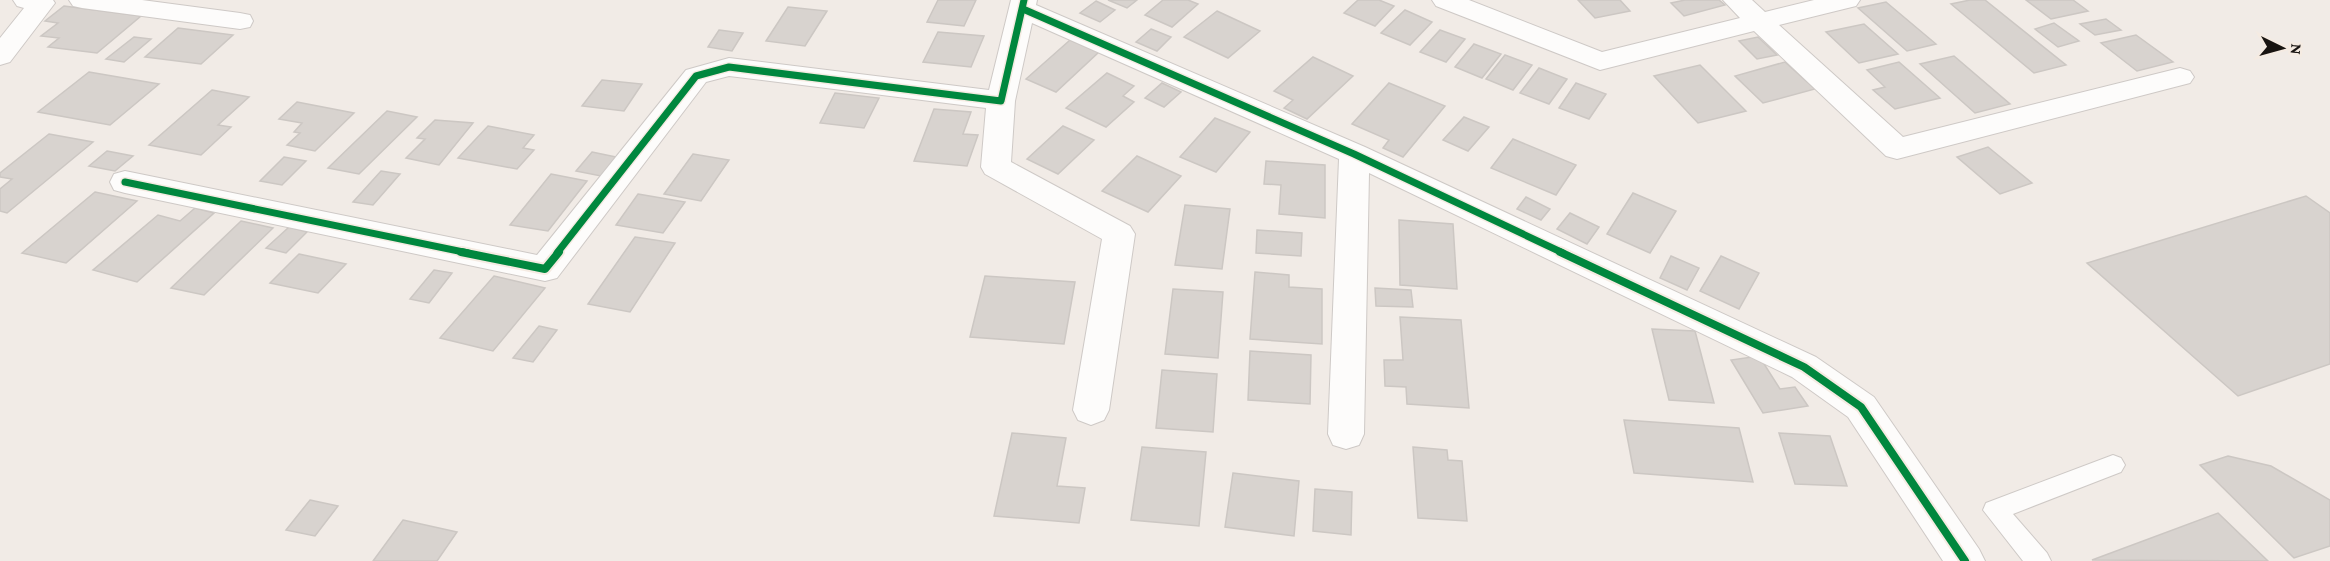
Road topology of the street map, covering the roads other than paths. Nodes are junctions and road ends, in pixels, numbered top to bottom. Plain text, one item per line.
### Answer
1 (82, 0) edge
2 (1445, 0) edge
3 (1736, 0) edge
4 (1847, 0) edge
5 (37, 1) edge
6 (1023, 4) edge
7 (240, 21) dead end
8 (1759, 21) junction
9 (0, 56) edge
10 (2180, 77) dead end
11 (1001, 101) junction
12 (1354, 154) junction
13 (124, 182) dead end
14 (1091, 410) dead end
15 (1346, 434) dead end
16 (2113, 465) dead end
17 (1965, 561) edge
18 (2038, 561) edge

1 - 7 street
2 - 8 street
3 - 8 street
4 - 8 street
5 - 9 street
6 - 11 street
6 - 12 street
8 - 10 street
11 - 13 street
11 - 14 street
12 - 15 street
12 - 17 street
16 - 18 lane

